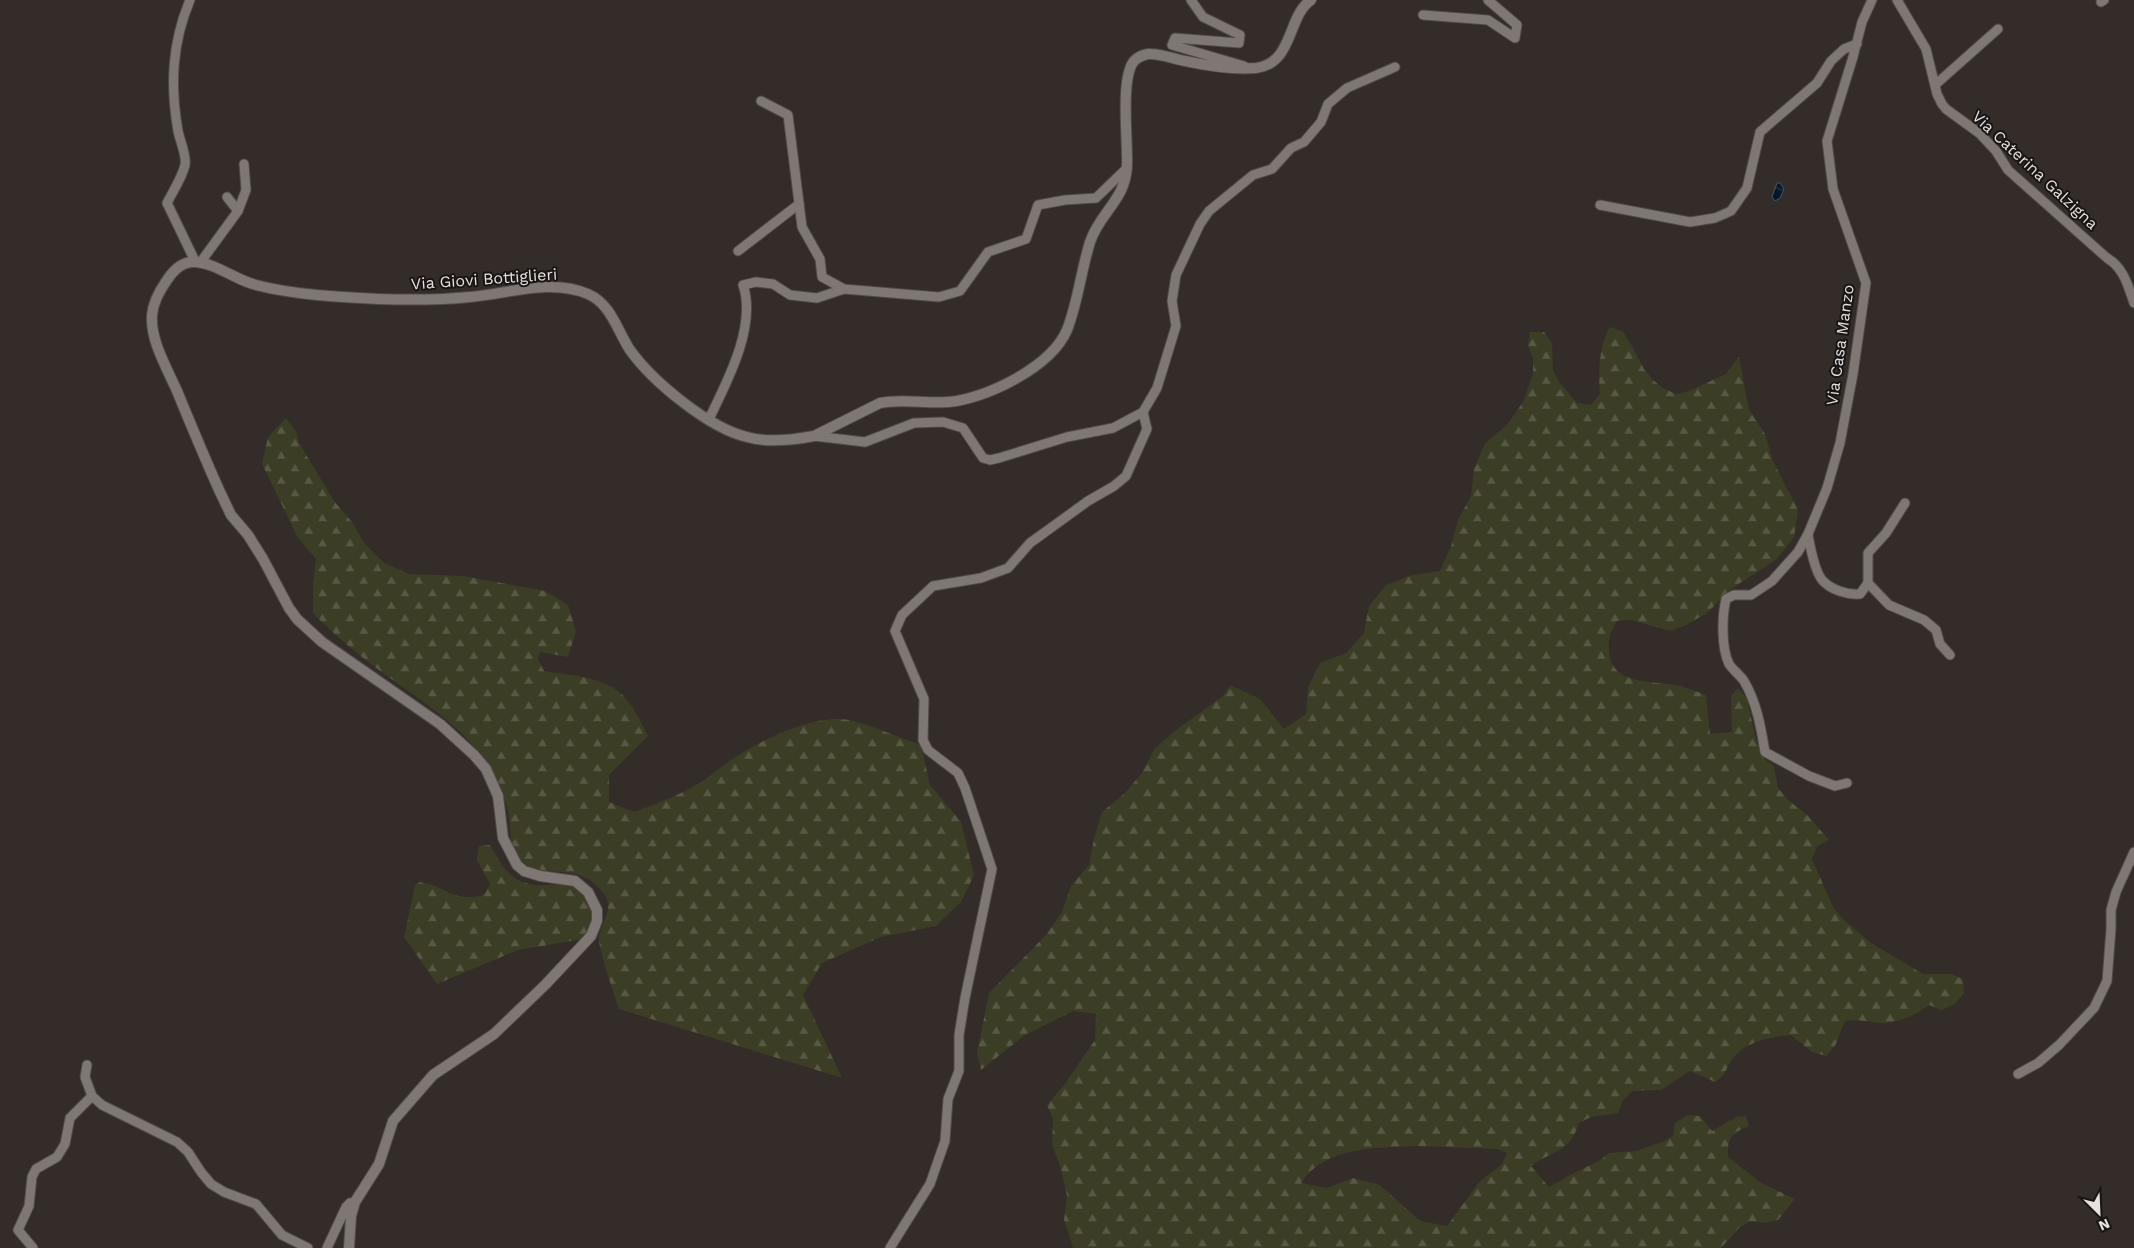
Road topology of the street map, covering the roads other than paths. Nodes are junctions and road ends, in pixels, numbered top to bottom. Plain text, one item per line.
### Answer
1 (190, 0) edge
2 (1191, 0) edge
3 (1311, 0) edge
4 (1488, 0) edge
5 (1872, 0) edge
6 (1897, 0) edge
7 (1423, 14) dead end
8 (1998, 29) dead end
9 (1857, 44) junction
10 (1395, 67) dead end
11 (1250, 68) junction
12 (1935, 85) junction
13 (760, 101) dead end
14 (244, 164) dead end
15 (1127, 168) junction
16 (227, 197) dead end
17 (799, 204) junction
18 (1600, 205) dead end
19 (238, 211) junction
20 (738, 251) dead end
21 (197, 262) junction
22 (844, 289) junction
23 (2134, 303) edge
24 (1143, 412) junction
25 (709, 419) junction
26 (814, 436) junction
27 (1905, 504) dead end
28 (1808, 534) junction
29 (1868, 583) junction
30 (1950, 655) dead end
31 (1847, 783) dead end
32 (2134, 852) edge
33 (87, 1065) dead end
34 (2018, 1074) dead end
35 (92, 1096) junction
36 (355, 1202) junction
37 (33, 1248) edge
38 (308, 1248) edge
39 (327, 1248) edge
40 (349, 1248) edge
41 (890, 1248) edge

1 - 21 street
2 - 11 street
3 - 11 street, Via Giovi Bottiglieri
4 - 7 street
5 - 9 street, Via Casa Manzo
6 - 12 street, Via Caterina Galzigna
8 - 12 street
9 - 18 street
9 - 28 street, Via Casa Manzo
10 - 24 street
11 - 15 street, Via Giovi Bottiglieri
12 - 23 street, Via Caterina Galzigna
13 - 17 street
14 - 19 street
15 - 22 street
15 - 26 street, Via Giovi Bottiglieri
16 - 19 street
17 - 20 street
17 - 22 street
19 - 21 street
21 - 25 street, Via Giovi Bottiglieri
21 - 36 street
22 - 25 street
24 - 26 street
24 - 41 street
25 - 26 street, Via Giovi Bottiglieri
27 - 29 street
28 - 29 street
28 - 31 street, Via Casa Manzo
29 - 30 street
32 - 34 street
33 - 35 street
35 - 37 street
35 - 38 street
36 - 39 street
36 - 40 street

